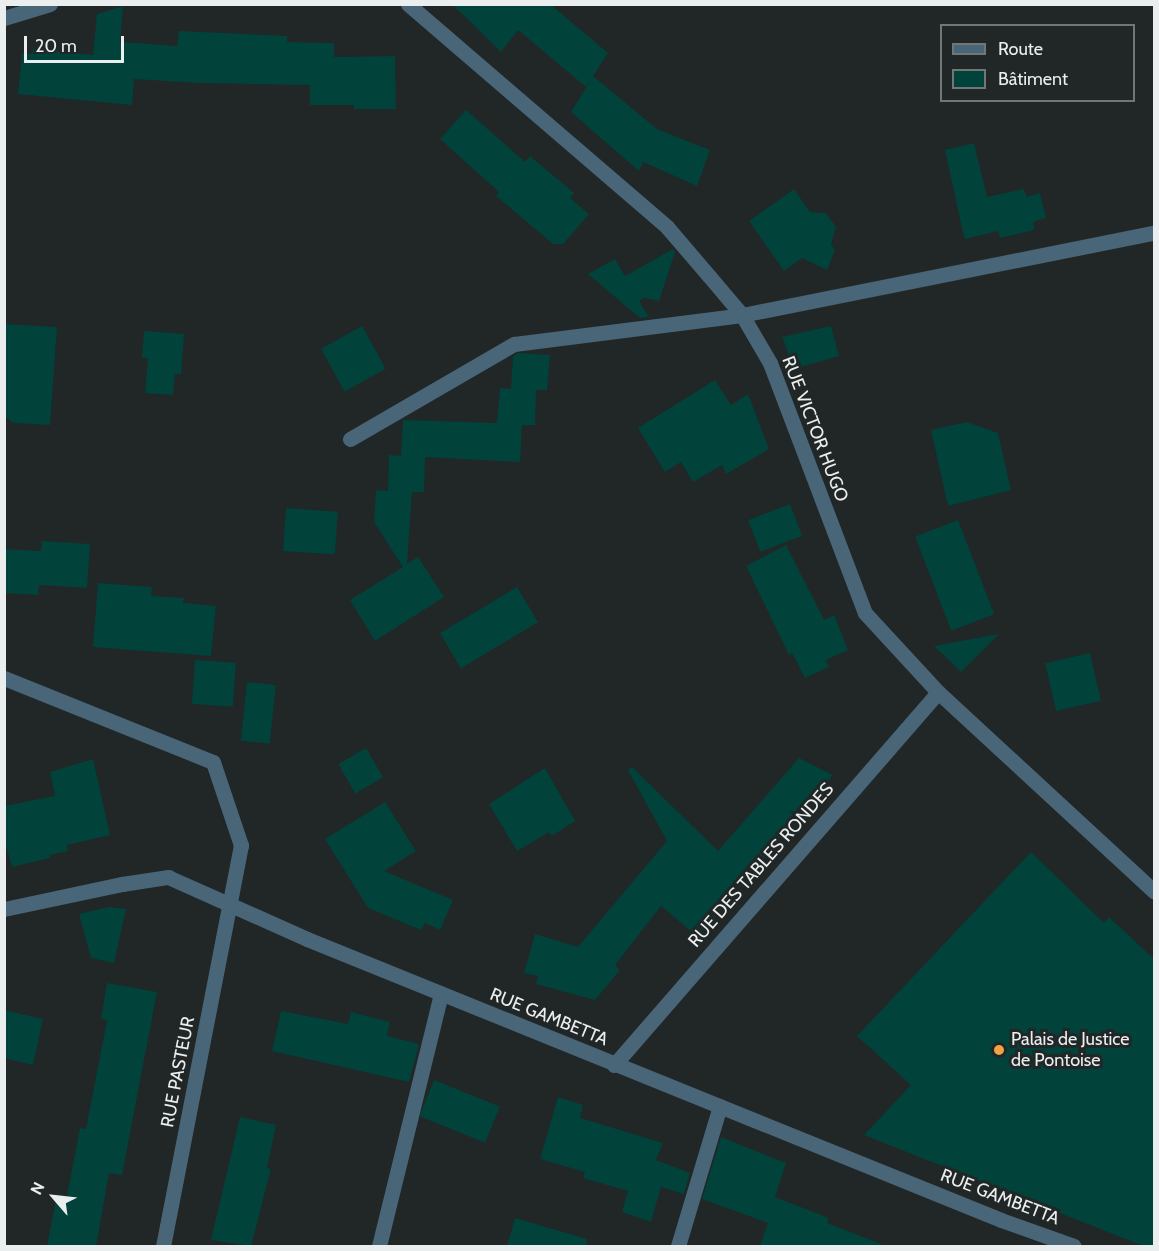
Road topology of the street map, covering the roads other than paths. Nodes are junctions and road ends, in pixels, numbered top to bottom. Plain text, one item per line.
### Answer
1 (50, 4) edge
2 (408, 4) edge
3 (4, 18) edge
4 (1155, 233) edge
5 (742, 315) junction
6 (350, 439) dead end
7 (4, 678) edge
8 (938, 692) junction
9 (1155, 891) edge
10 (232, 905) junction
11 (4, 909) edge
12 (441, 994) junction
13 (615, 1065) junction
14 (720, 1106) junction
15 (163, 1246) edge
16 (379, 1246) edge
17 (678, 1246) edge
18 (1074, 1246) edge

1 - 3 street
2 - 5 street, RUE VICTOR HUGO
4 - 5 street
5 - 6 street
5 - 8 street, RUE VICTOR HUGO
7 - 10 street, RUE PASTEUR
8 - 9 street, RUE VICTOR HUGO
8 - 13 street, RUE DES TABLES RONDES
10 - 11 street, RUE GAMBETTA
10 - 12 street, RUE GAMBETTA
10 - 15 street, RUE PASTEUR
12 - 13 street, RUE GAMBETTA
12 - 16 street
13 - 14 street, RUE GAMBETTA
14 - 17 street
14 - 18 street, RUE GAMBETTA

